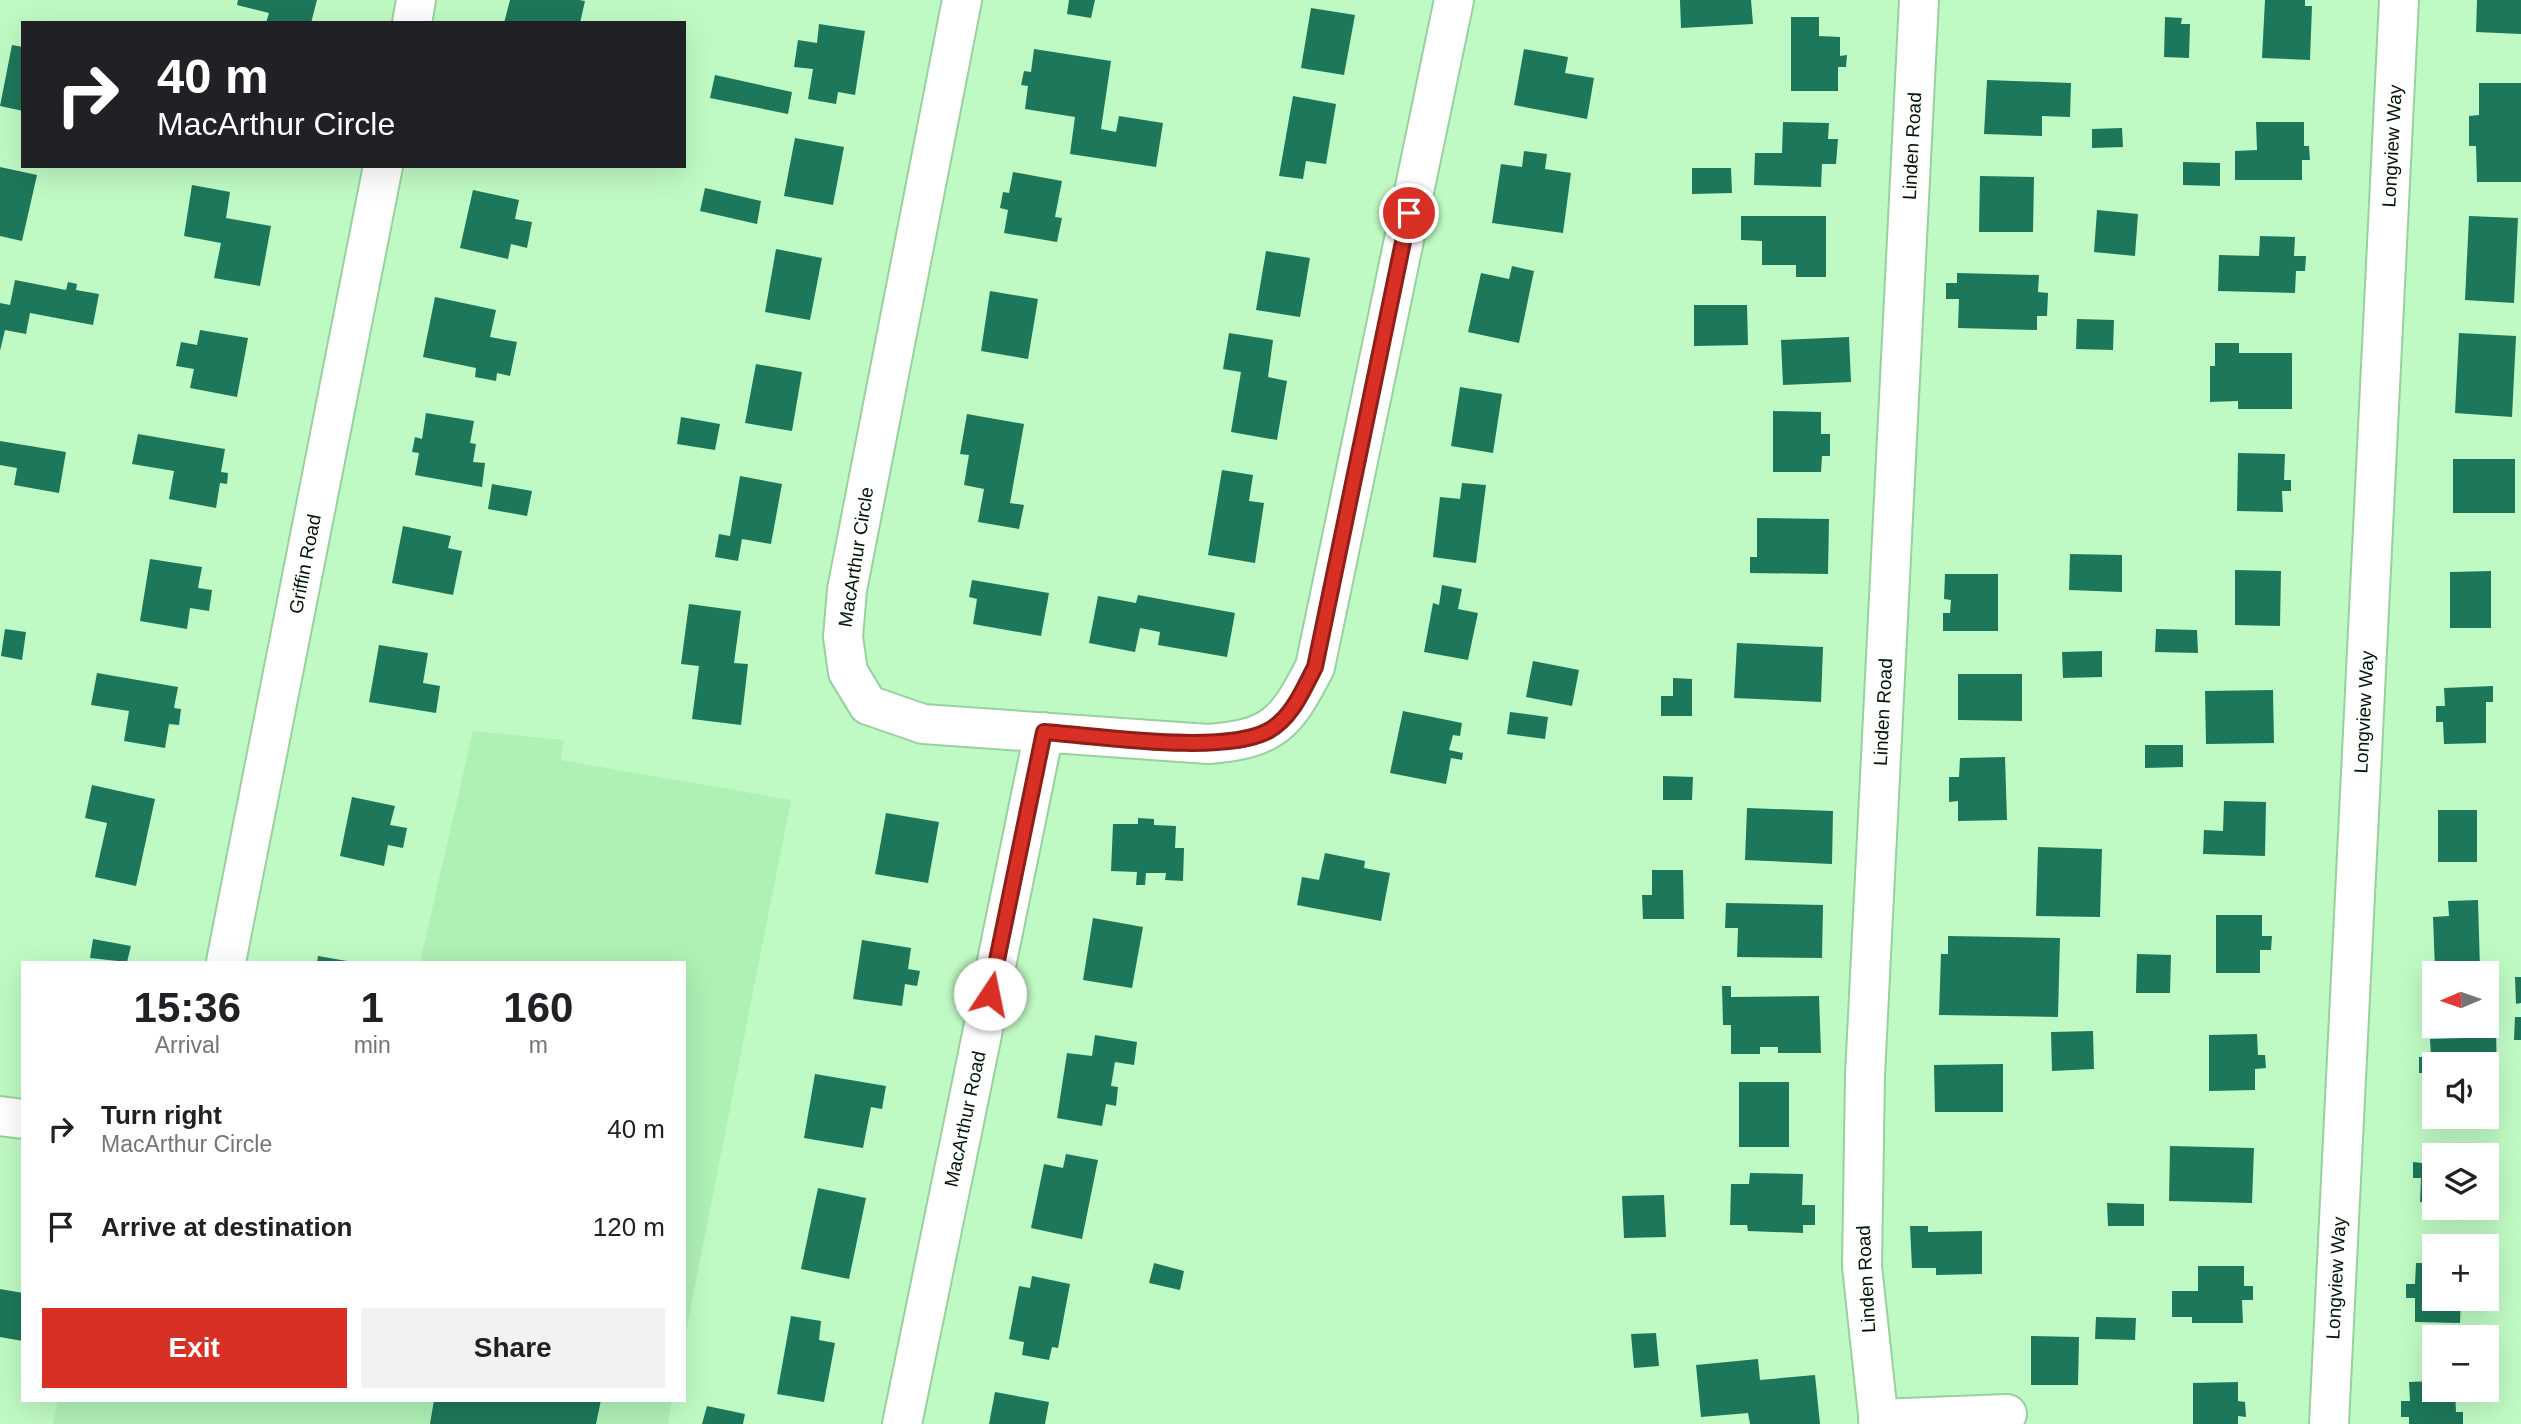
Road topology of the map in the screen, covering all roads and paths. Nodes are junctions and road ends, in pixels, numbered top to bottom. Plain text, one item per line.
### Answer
1 (416, 0) edge
2 (962, 0) edge
3 (1454, 0) edge
4 (1919, 0) edge
5 (2399, 0) edge
6 (412, 21) edge
7 (383, 168) edge
8 (1044, 732) junction
9 (226, 961) edge
10 (0, 1116) edge
11 (21, 1119) edge
12 (2007, 1414) dead end
13 (1878, 1421) edge
14 (902, 1424) edge
15 (2329, 1424) edge

1 - 6 street
2 - 8 street, MacArthur Circle
3 - 8 street, MacArthur Circle
4 - 13 street, Linden Road
5 - 15 street, Longview Way
7 - 9 street, Griffin Road
8 - 14 street, MacArthur Road
10 - 11 street
12 - 13 street

